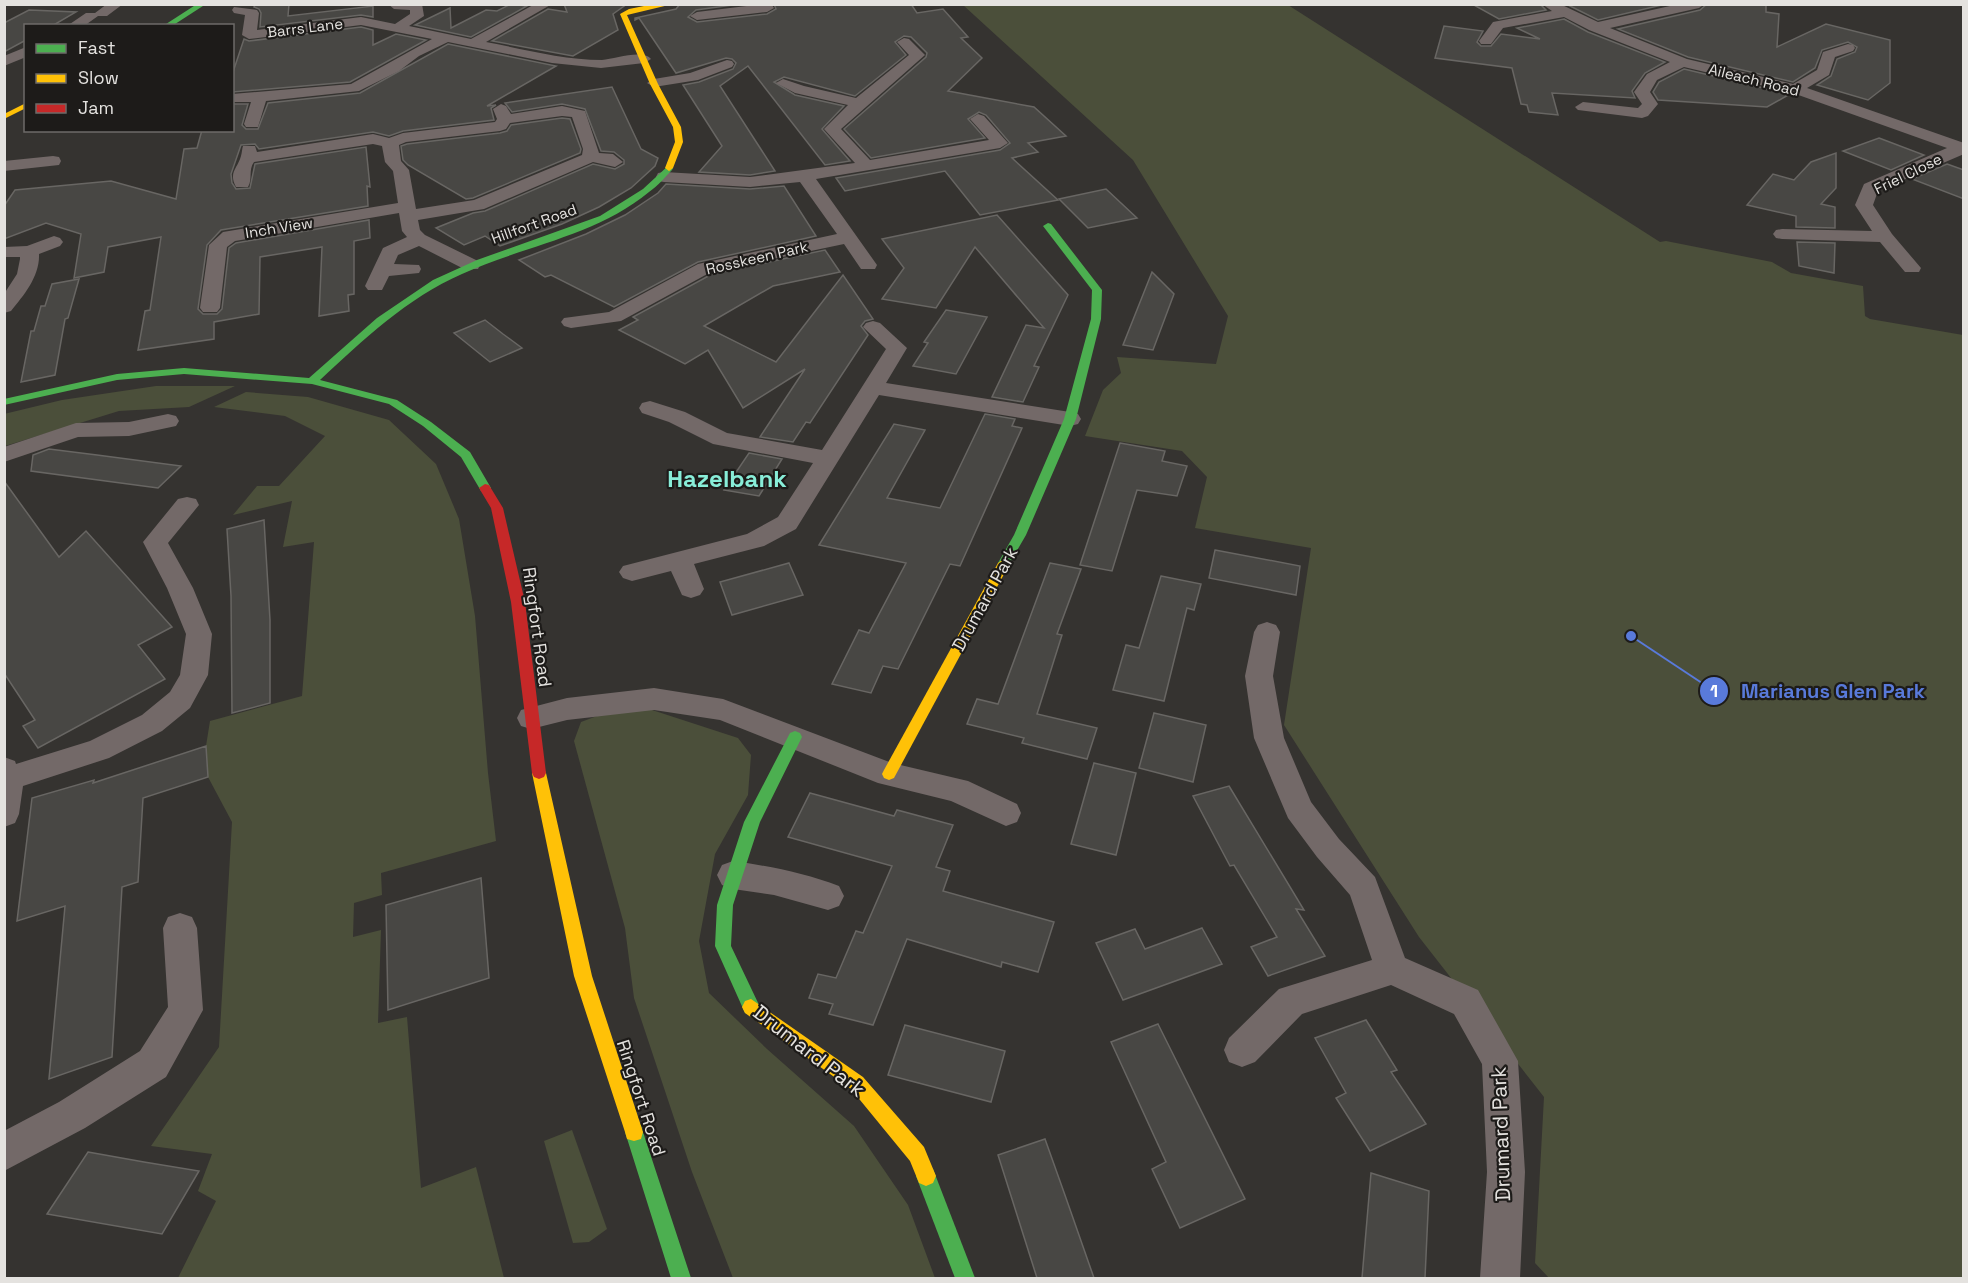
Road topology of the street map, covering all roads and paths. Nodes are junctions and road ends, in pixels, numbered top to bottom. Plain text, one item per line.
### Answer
1 (117, 4) edge
2 (203, 4) edge
3 (546, 4) edge
4 (670, 4) edge
5 (1548, 4) edge
6 (1698, 4) edge
7 (394, 5) edge
8 (735, 8) edge
9 (767, 8) dead end
10 (239, 10) dead end
11 (1562, 13) junction
12 (697, 16) dead end
13 (77, 24) edge
14 (169, 24) edge
15 (1594, 27) junction
16 (397, 28) junction
17 (444, 39) junction
18 (1486, 41) dead end
19 (904, 42) dead end
20 (471, 44) junction
21 (1848, 48) dead end
22 (24, 52) edge
23 (644, 59) junction
24 (4, 62) edge
25 (1682, 62) junction
26 (727, 64) dead end
27 (654, 83) junction
28 (783, 83) dead end
29 (1795, 89) junction
30 (260, 96) junction
31 (235, 98) dead end
32 (859, 103) junction
33 (24, 106) edge
34 (1583, 107) dead end
35 (4, 117) edge
36 (978, 119) dead end
37 (252, 124) dead end
38 (390, 143) junction
39 (1962, 149) edge
40 (590, 157) junction
41 (60, 161) dead end
42 (615, 162) dead end
43 (866, 165) junction
44 (4, 166) edge
45 (805, 176) junction
46 (664, 177) junction
47 (242, 183) dead end
48 (406, 212) junction
49 (1048, 226) dead end
50 (1782, 234) dead end
51 (1885, 237) junction
52 (846, 238) junction
53 (419, 239) junction
54 (54, 242) dead end
55 (29, 251) junction
56 (6, 252) edge
57 (471, 265) junction
58 (868, 265) dead end
59 (1912, 267) dead end
60 (412, 269) dead end
61 (4, 307) edge
62 (210, 308) dead end
63 (571, 322) dead end
64 (873, 327) dead end
65 (312, 381) junction
66 (872, 387) junction
67 (4, 402) edge
68 (650, 408) dead end
69 (1070, 419) junction
70 (168, 421) dead end
71 (4, 455) edge
72 (828, 458) junction
73 (187, 505) dead end
74 (680, 561) junction
75 (632, 572) dead end
76 (691, 589) dead end
77 (1267, 632) dead end
78 (531, 718) junction
79 (795, 737) junction
80 (7, 773) edge
81 (890, 774) junction
82 (1006, 813) dead end
83 (4, 814) edge
84 (733, 875) junction
85 (828, 896) dead end
86 (180, 928) dead end
87 (1392, 969) junction
88 (1242, 1050) dead end
89 (4, 1152) edge
90 (681, 1278) edge
91 (965, 1278) edge
92 (1500, 1278) edge

1 - 13 street
2 - 14 street
3 - 20 street
4 - 23 street, Hillfort Road
5 - 11 street, Aileach Road
6 - 15 street
7 - 16 street
8 - 9 street
8 - 12 street
10 - 16 street, Barrs Lane
11 - 15 street, Aileach Road
11 - 18 street
15 - 25 street, Aileach Road
16 - 17 street, Barrs Lane
17 - 20 street, Barrs Lane
17 - 30 street
19 - 32 street
20 - 23 street, Barrs Lane
21 - 29 street
22 - 24 street
23 - 27 street, Hillfort Road
25 - 29 street, Aileach Road
25 - 34 street
26 - 27 street
27 - 46 street, Hillfort Road
28 - 32 street
29 - 39 street, Aileach Road
30 - 31 street
30 - 37 street
32 - 43 street
33 - 35 street
36 - 43 street
38 - 40 street
38 - 47 street
38 - 48 street
39 - 51 street, Friel Close
40 - 42 street
40 - 48 street, Inch View
41 - 44 street
43 - 45 street
45 - 46 street
45 - 52 street
46 - 57 street, Hillfort Road
48 - 53 street
48 - 62 street, Inch View
49 - 69 street, Drumard Park
50 - 51 street
51 - 59 street, Friel Close
52 - 58 street
52 - 63 street, Rosskeen Park
53 - 57 street
53 - 60 street
54 - 55 street
55 - 56 street
55 - 61 street
57 - 65 street, Hillfort Road
64 - 66 street
65 - 67 street, Ringfort Road
65 - 78 street, Ringfort Road
66 - 69 street
66 - 72 street
68 - 72 street
69 - 81 street, Drumard Park
70 - 71 street
72 - 74 street
73 - 80 street
74 - 75 street
74 - 76 street
77 - 87 street
78 - 79 street
78 - 90 street, Ringfort Road
79 - 81 street
79 - 84 street, Drumard Park
80 - 83 street
81 - 82 street
84 - 85 street
84 - 91 street, Drumard Park
86 - 89 street
87 - 88 street
87 - 92 street, Drumard Park

